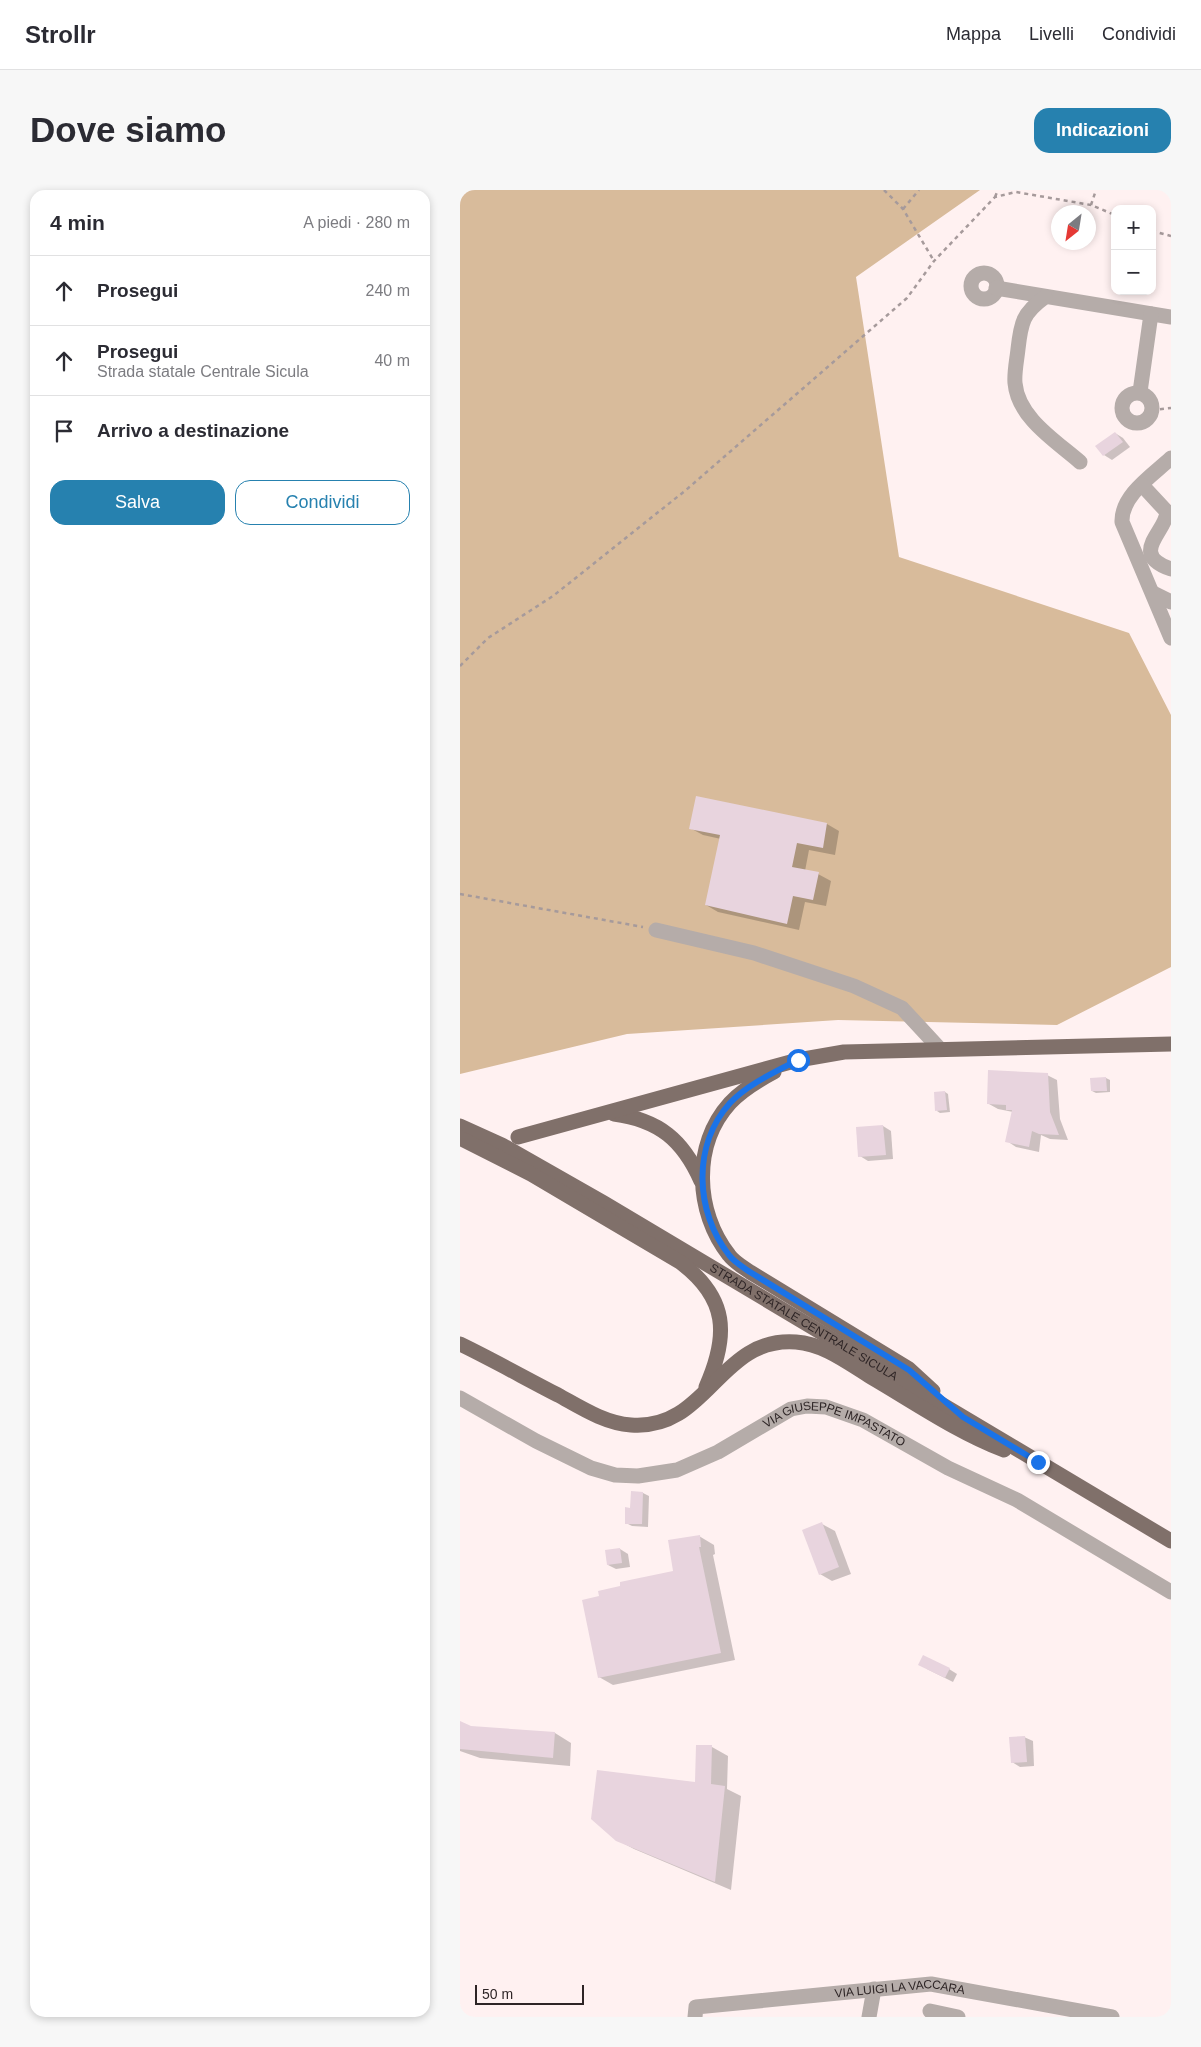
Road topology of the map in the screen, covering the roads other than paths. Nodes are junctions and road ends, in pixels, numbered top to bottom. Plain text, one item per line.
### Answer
1 (996, 288) dead end
2 (1045, 297) junction
3 (1152, 314) junction
4 (1171, 317) edge
5 (1140, 392) junction
6 (1171, 458) edge
7 (1080, 462) dead end
8 (1142, 485) junction
9 (1171, 569) edge
10 (1153, 593) junction
11 (1170, 600) edge
12 (1171, 638) edge
13 (656, 930) road end
14 (1171, 1044) edge
15 (940, 1048) junction
16 (798, 1060) junction
17 (608, 1114) junction
18 (460, 1126) edge
19 (518, 1137) dead end
20 (460, 1138) edge
21 (701, 1183) junction
22 (464, 1345) edge
23 (702, 1395) junction
24 (460, 1398) edge
25 (963, 1417) junction
26 (1038, 1462) junction
27 (1171, 1541) edge
28 (1171, 1592) edge
29 (874, 1989) junction
30 (930, 2011) dead end
31 (1045, 2011) edge
32 (695, 2017) edge
33 (869, 2017) edge
34 (958, 2017) edge
35 (1112, 2017) edge

1 - 2 street
2 - 3 street
2 - 7 street
3 - 4 street
3 - 5 street
5 - 5 street
6 - 8 street
8 - 9 street
8 - 10 street
10 - 11 street
10 - 12 street
13 - 15 street
14 - 15 main road
15 - 16 main road
16 - 17 main road
16 - 21 main road
17 - 19 main road
17 - 21 main road
18 - 25 main road, STRADA STATALE CENTRALE SICULA
20 - 23 main road
21 - 25 main road
22 - 23 main road
23 - 26 main road
24 - 28 street, VIA GIUSEPPE IMPASTATO
25 - 26 main road, STRADA STATALE CENTRALE SICULA
26 - 27 main road, STRADA STATALE CENTRALE SICULA
29 - 31 street, VIA LUIGI LA VACCARA
29 - 32 street, VIA LUIGI LA VACCARA
29 - 33 street
30 - 34 street
31 - 35 street, VIA LUIGI LA VACCARA

